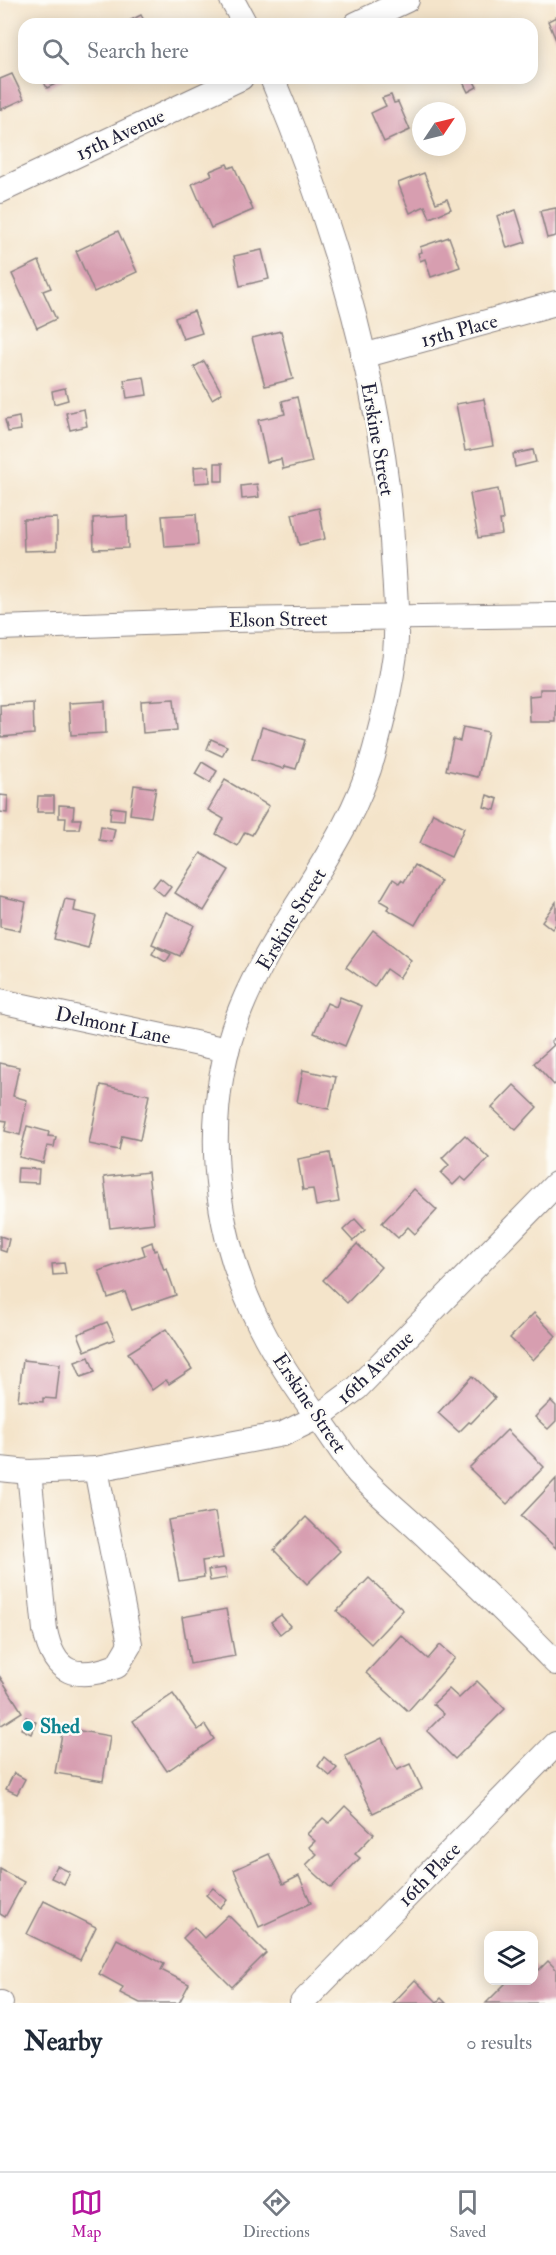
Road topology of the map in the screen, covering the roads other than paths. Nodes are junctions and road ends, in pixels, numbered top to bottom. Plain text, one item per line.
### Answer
1 (232, 0) edge
2 (407, 0) edge
3 (242, 18) edge
4 (369, 18) edge
5 (228, 84) edge
6 (274, 84) edge
7 (0, 191) edge
8 (556, 303) edge
9 (363, 356) junction
10 (556, 615) edge
11 (396, 616) junction
12 (0, 628) edge
13 (0, 1001) edge
14 (227, 1050) junction
15 (556, 1184) edge
16 (318, 1417) junction
17 (96, 1468) junction
18 (0, 1469) edge
19 (29, 1472) junction
20 (556, 1663) edge
21 (556, 1744) edge
22 (302, 2003) edge

1 - 3 street
2 - 4 street
5 - 7 street, 15th Avenue
6 - 9 street, Erskine Street
8 - 9 street, 15th Place
9 - 11 street, Erskine Street
10 - 11 street, Elson Street
11 - 12 street, Elson Street
11 - 14 street, Erskine Street
13 - 14 street, Delmont Lane
14 - 16 street, Erskine Street
15 - 16 street, 16th Avenue
16 - 17 street, 16th Avenue
16 - 20 street, Erskine Street
17 - 19 street, 16th Avenue
17 - 19 street
18 - 19 street, 16th Avenue
21 - 22 street, 16th Place

